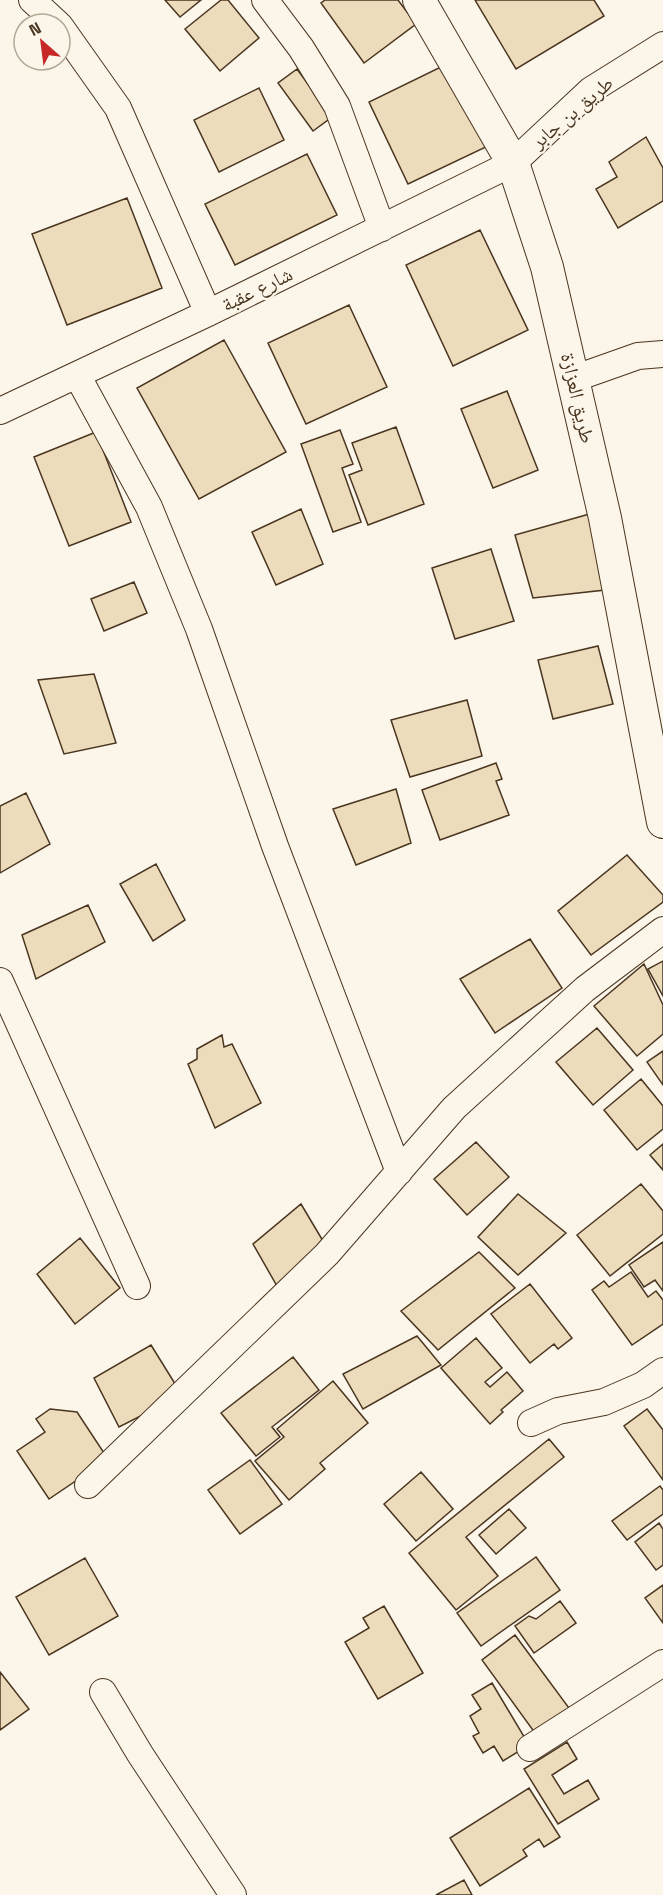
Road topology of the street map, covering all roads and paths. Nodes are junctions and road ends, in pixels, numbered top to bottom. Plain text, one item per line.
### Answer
1 (32, 0) edge
2 (265, 0) edge
3 (418, 0) edge
4 (45, 12) edge
5 (72, 43) edge
6 (663, 45) edge
7 (513, 163) junction
8 (382, 228) junction
9 (208, 313) junction
10 (663, 354) edge
11 (77, 375) junction
12 (573, 379) junction
13 (0, 411) edge
14 (663, 822) edge
15 (663, 930) edge
16 (0, 981) edge
17 (399, 1172) junction
18 (137, 1286) dead end
19 (663, 1371) edge
20 (531, 1423) dead end
21 (88, 1485) dead end
22 (663, 1663) edge
23 (103, 1692) dead end
24 (530, 1748) dead end
25 (233, 1895) edge

1 - 4 street
2 - 8 street
3 - 7 street, طريق العزازة
5 - 9 street
6 - 7 street, طريق بن جابر
7 - 8 street, شارع عقبة
7 - 12 street, طريق العزازة
8 - 9 street, شارع عقبة
9 - 11 street, شارع عقبة
10 - 12 street
11 - 13 street, شارع عقبة
11 - 17 street
12 - 14 street, طريق العزازة
15 - 17 street
16 - 18 street
17 - 21 street
19 - 20 street
22 - 24 street
23 - 25 street

